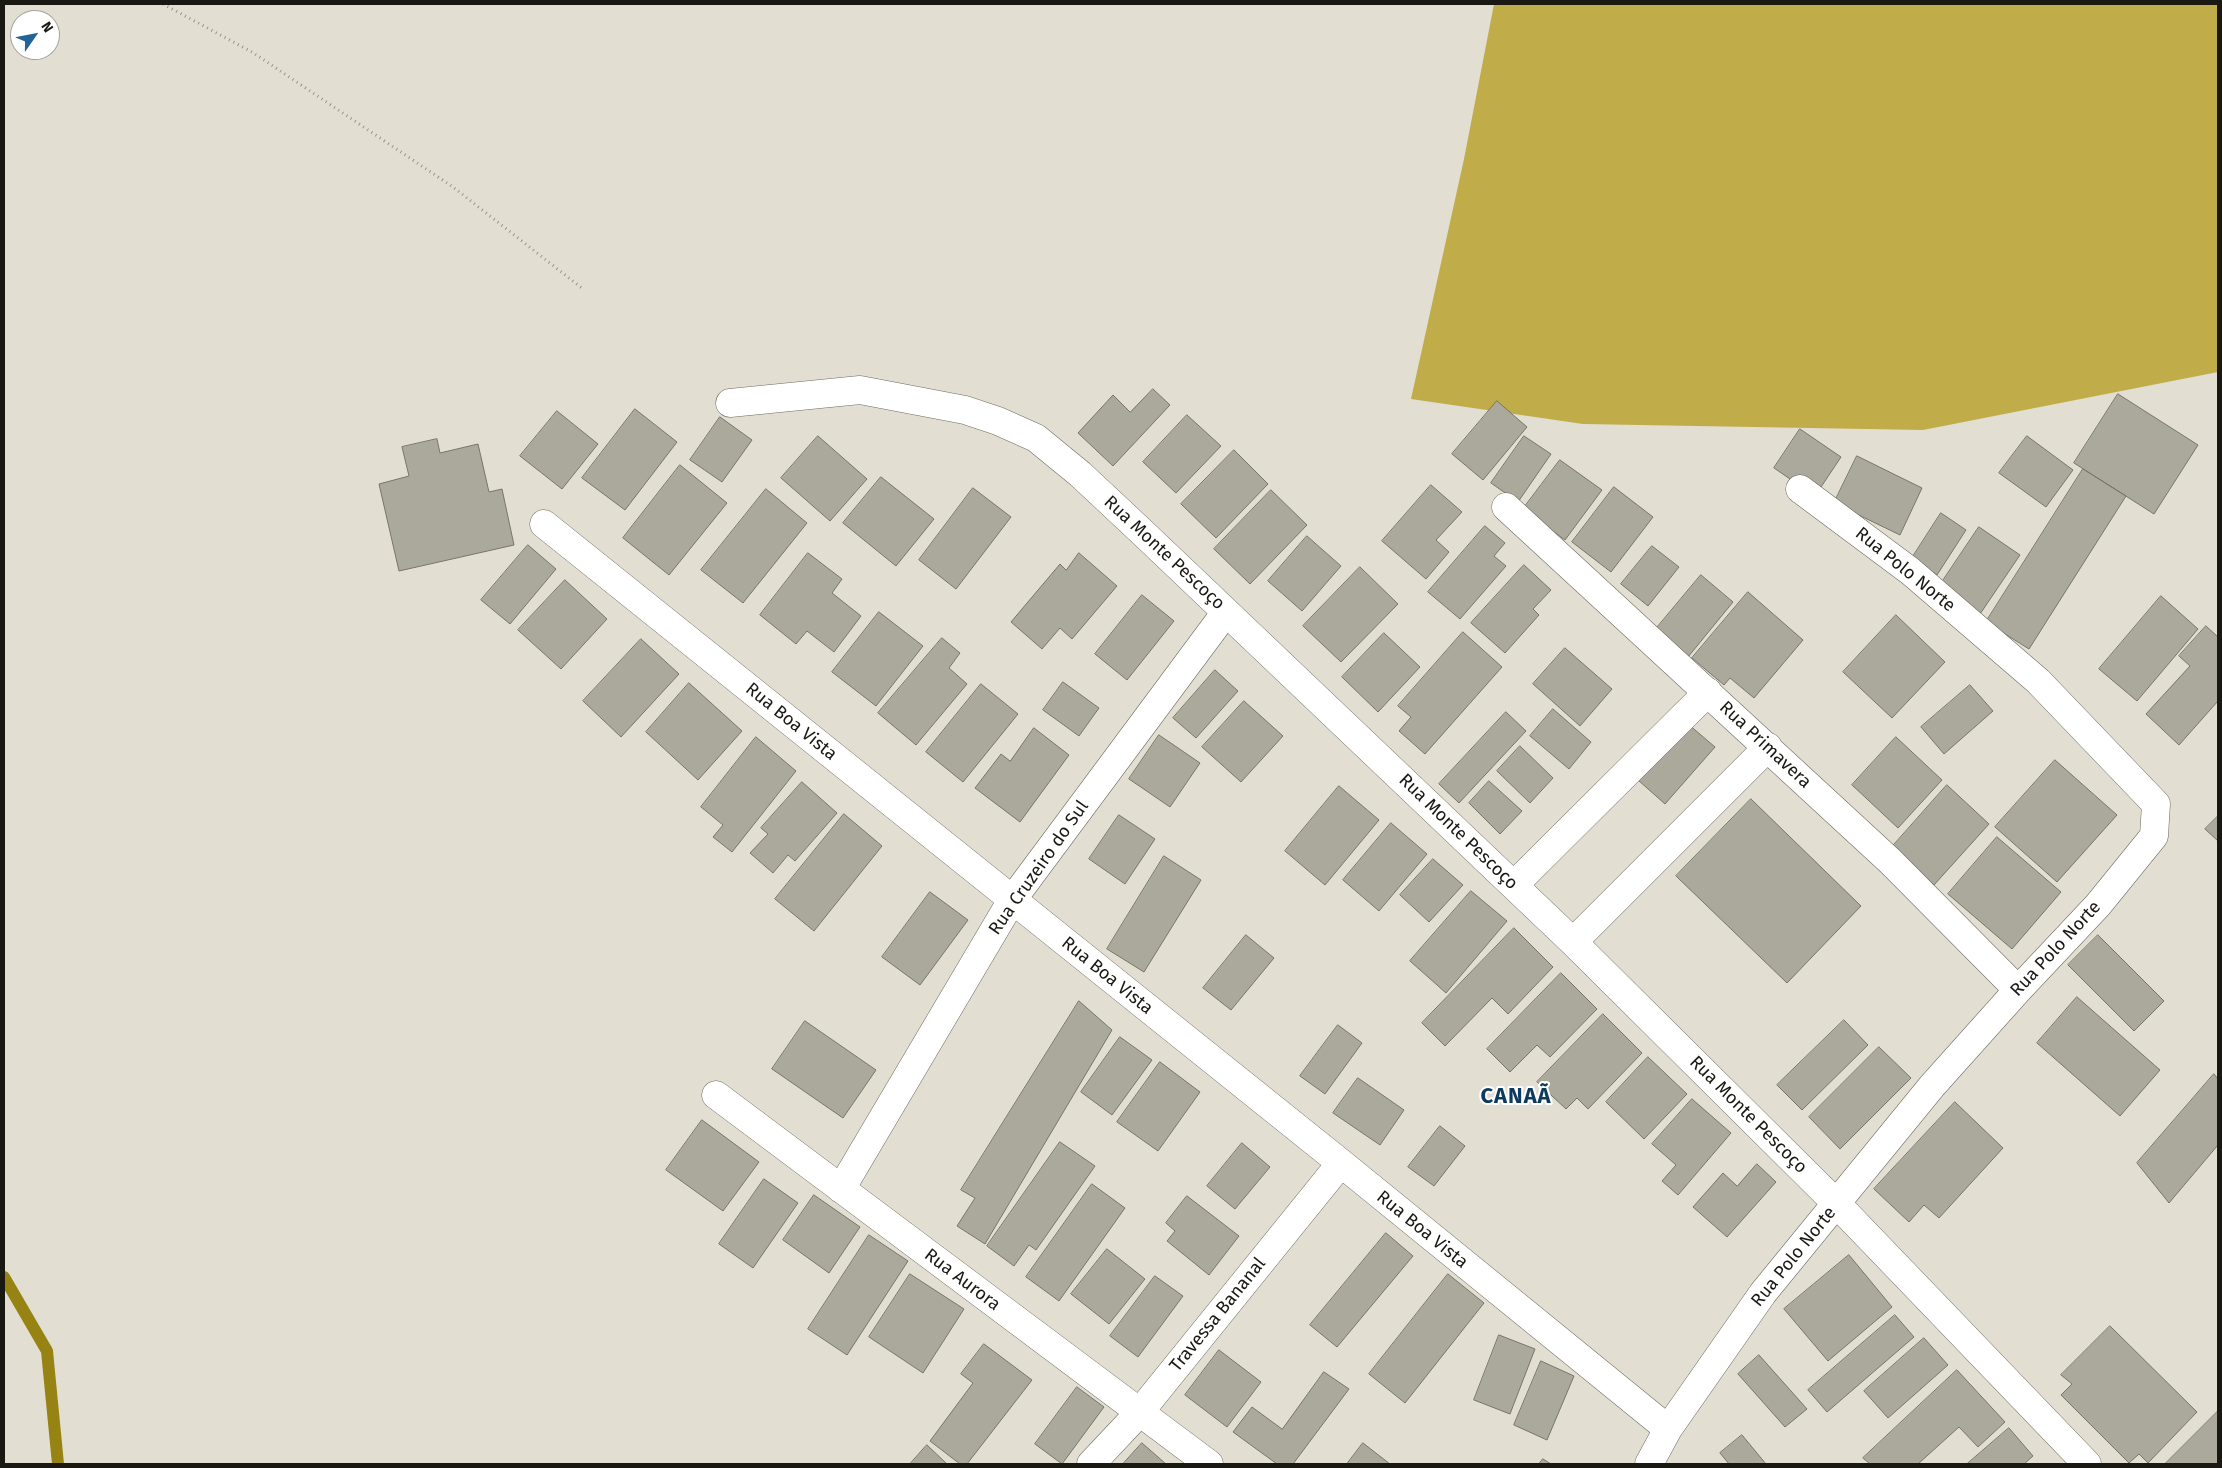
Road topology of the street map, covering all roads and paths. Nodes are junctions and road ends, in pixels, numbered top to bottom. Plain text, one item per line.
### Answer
1 (163, 4) edge
2 (583, 289) dead end
3 (730, 403) dead end
4 (1800, 489) dead end
5 (1506, 507) dead end
6 (544, 524) dead end
7 (1226, 612) junction
8 (1708, 692) junction
9 (1768, 747) junction
10 (1514, 885) junction
11 (1012, 900) junction
12 (1573, 942) junction
13 (2018, 990) junction
14 (716, 1095) dead end
15 (1341, 1164) junction
16 (841, 1189) junction
17 (1837, 1204) junction
18 (1139, 1413) junction
19 (1668, 1429) junction
20 (1091, 1464) edge
21 (1209, 1464) edge
22 (1649, 1464) edge
23 (2087, 1464) edge

1 - 2 path
3 - 7 street, Rua Monte Pescoço
4 - 13 street, Rua Polo Norte
5 - 8 street, Rua Primavera
6 - 11 street, Rua Boa Vista
7 - 10 street, Rua Monte Pescoço
7 - 11 street, Rua Cruzeiro do Sul
8 - 9 street, Rua Primavera
8 - 10 street
9 - 12 street
9 - 13 street, Rua Primavera
10 - 12 street, Rua Monte Pescoço
11 - 15 street, Rua Boa Vista
11 - 16 street, Rua Cruzeiro do Sul
12 - 17 street, Rua Monte Pescoço
13 - 17 street, Rua Polo Norte
14 - 16 street, Rua Aurora
15 - 18 street, Travessa Bananal
15 - 19 street, Rua Boa Vista
16 - 18 street, Rua Aurora
17 - 19 street, Rua Polo Norte
17 - 23 street, Rua Monte Pescoço
18 - 20 street, Travessa Bananal
18 - 21 street, Rua Aurora
19 - 22 street, Rua Polo Norte

